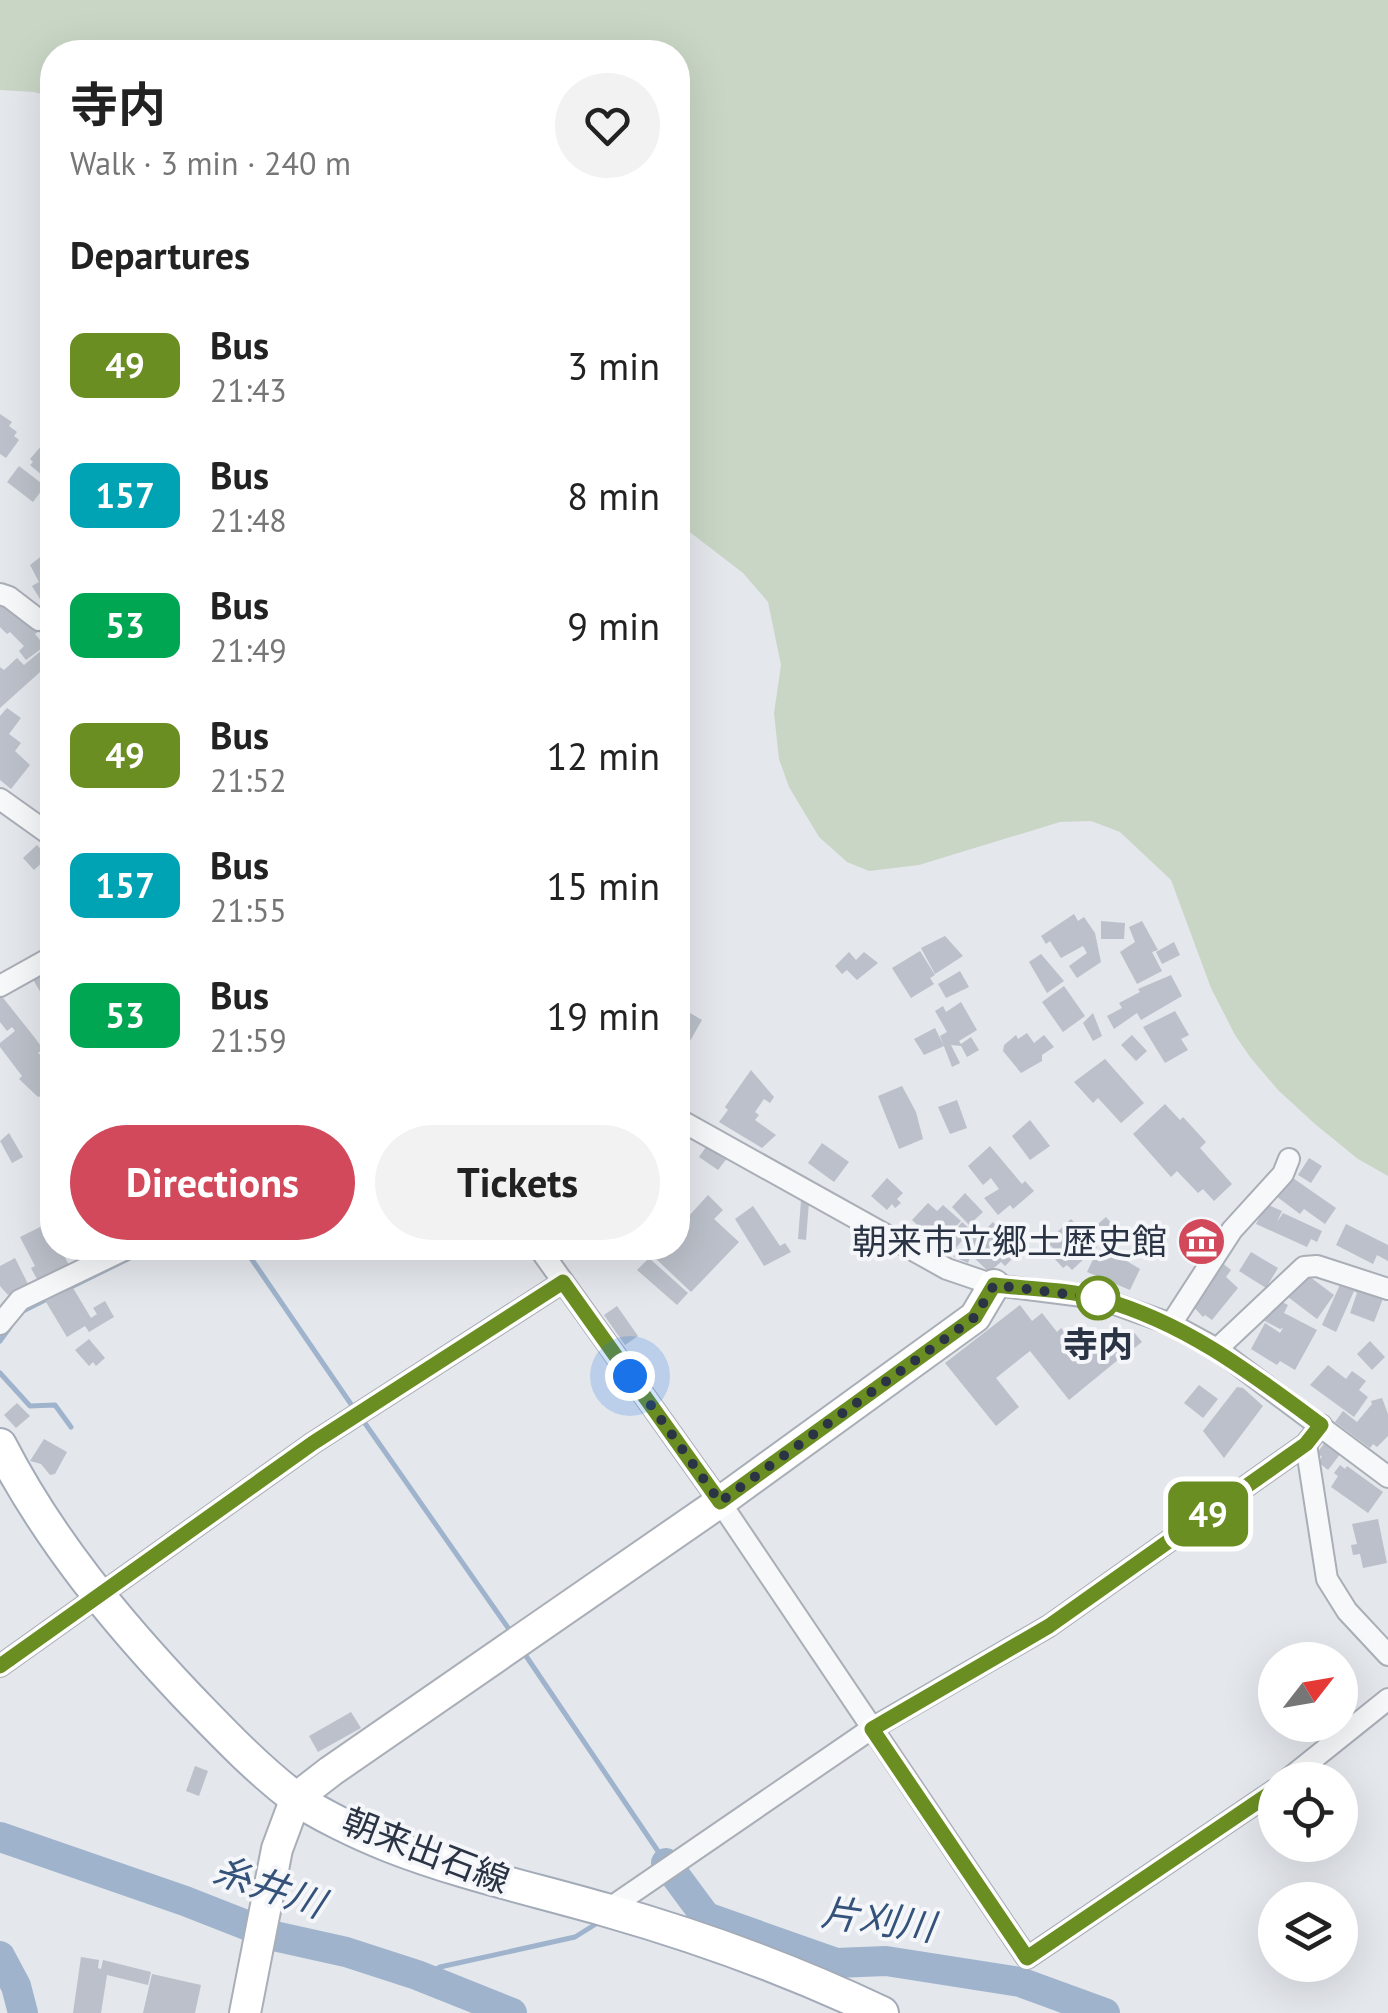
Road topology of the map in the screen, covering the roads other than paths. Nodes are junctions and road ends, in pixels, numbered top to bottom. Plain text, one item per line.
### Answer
1 (0, 594) edge
2 (40, 619) edge
3 (0, 799) edge
4 (40, 827) edge
5 (40, 964) edge
6 (0, 986) edge
7 (690, 1126) edge
8 (1289, 1159) dead end
9 (103, 1260) edge
10 (548, 1260) edge
11 (563, 1282) junction
12 (994, 1285) junction
13 (1388, 1289) edge
14 (0, 1324) edge
15 (1171, 1324) junction
16 (1217, 1349) junction
17 (1321, 1425) junction
18 (1306, 1444) junction
19 (0, 1445) edge
20 (1388, 1477) edge
21 (720, 1502) junction
22 (98, 1596) junction
23 (1388, 1655) edge
24 (0, 1666) edge
25 (1388, 1699) edge
26 (872, 1729) junction
27 (1309, 1762) edge
28 (296, 1798) junction
29 (1258, 1802) edge
30 (607, 1910) junction
31 (245, 2013) edge
32 (882, 2013) edge

1 - 2 street
3 - 4 street
5 - 6 street
7 - 12 street
8 - 15 street
9 - 14 street
10 - 11 street
11 - 21 street
11 - 22 street
12 - 15 street
12 - 21 street
13 - 16 street
15 - 16 street
16 - 17 street
17 - 18 street
17 - 20 street
18 - 23 street
18 - 26 street
19 - 22 main road, 朝来出石線
21 - 26 street
21 - 28 street
22 - 24 street
22 - 28 main road, 朝来出石線
25 - 27 street
26 - 29 street
26 - 30 street
28 - 30 main road, 朝来出石線
28 - 31 street
30 - 32 main road, 朝来出石線

